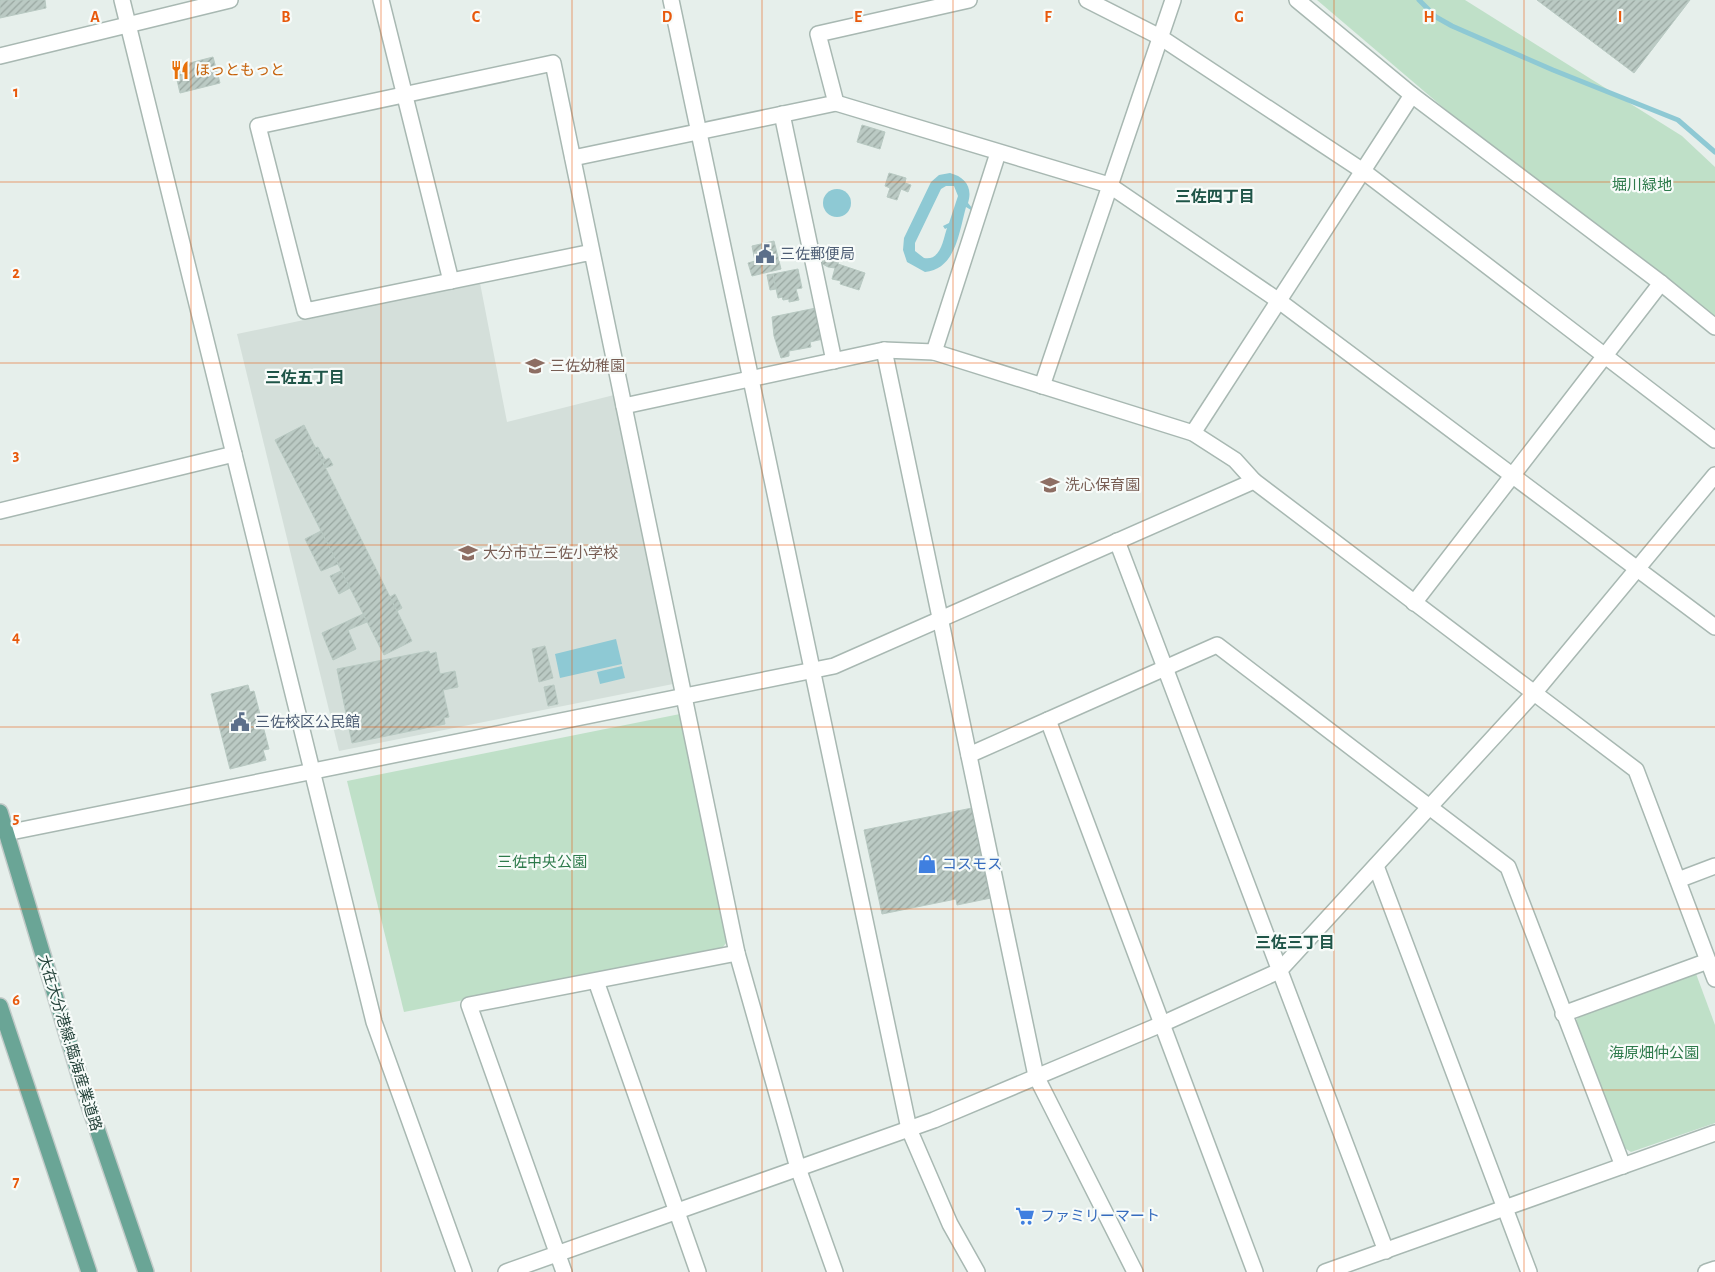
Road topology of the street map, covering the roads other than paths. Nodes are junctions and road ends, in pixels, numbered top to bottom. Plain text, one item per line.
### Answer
1 (122, 0) edge
2 (230, 0) edge
3 (381, 0) edge
4 (671, 0) edge
5 (969, 0) edge
6 (1087, 0) edge
7 (1173, 0) edge
8 (1297, 0) edge
9 (942, 3) edge
10 (128, 25) junction
11 (1160, 37) junction
12 (0, 56) edge
13 (405, 95) junction
14 (1412, 95) junction
15 (836, 103) junction
16 (782, 114) junction
17 (699, 132) junction
18 (998, 153) junction
19 (573, 158) junction
20 (1363, 171) junction
21 (1109, 185) junction
22 (592, 252) junction
23 (451, 281) junction
24 (1661, 283) junction
25 (1278, 300) junction
26 (1715, 327) edge
27 (884, 350) junction
28 (934, 352) junction
29 (1604, 356) junction
30 (834, 361) junction
31 (751, 379) junction
32 (1042, 386) junction
33 (624, 406) junction
34 (1193, 433) junction
35 (1715, 440) edge
36 (234, 454) junction
37 (1715, 475) edge
38 (1511, 476) junction
39 (1254, 481) junction
40 (0, 510) edge
41 (1117, 542) junction
42 (1638, 567) junction
43 (1414, 603) junction
44 (940, 619) junction
45 (1715, 627) edge
46 (1164, 668) junction
47 (812, 670) junction
48 (1535, 692) junction
49 (684, 696) junction
50 (1048, 720) junction
51 (970, 755) junction
52 (312, 771) junction
53 (1430, 807) junction
54 (0, 812) edge
55 (6, 833) junction
56 (1376, 866) junction
57 (1715, 866) edge
58 (1678, 880) junction
59 (737, 953) junction
60 (1708, 961) junction
61 (1280, 971) junction
62 (1715, 979) edge
63 (596, 980) junction
64 (0, 1006) edge
65 (1563, 1014) junction
66 (1162, 1024) junction
67 (1036, 1076) junction
68 (910, 1129) junction
69 (1715, 1133) edge
70 (1623, 1166) junction
71 (798, 1168) junction
72 (1505, 1208) junction
73 (676, 1212) junction
74 (1386, 1250) junction
75 (558, 1254) junction
76 (1715, 1269) edge
77 (89, 1272) edge
78 (146, 1272) edge
79 (464, 1272) edge
80 (506, 1272) edge
81 (564, 1272) edge
82 (698, 1272) edge
83 (835, 1272) edge
84 (977, 1272) edge
85 (1135, 1272) edge
86 (1255, 1272) edge
87 (1325, 1272) edge
88 (1529, 1272) edge
89 (1706, 1272) edge

1 - 10 street
2 - 10 street
3 - 13 street
4 - 17 street
5 - 9 street
6 - 11 street
7 - 11 street
8 - 14 street
9 - 15 street
10 - 12 street
10 - 36 street
11 - 20 street
11 - 21 street
13 - 19 street
13 - 23 street
13 - 23 street
14 - 20 street
14 - 24 street
15 - 16 street
15 - 18 street
16 - 17 street
16 - 30 street
17 - 19 street
17 - 31 street
18 - 21 street
18 - 28 street
19 - 22 street
20 - 25 street
20 - 29 street
21 - 25 street
21 - 32 street
22 - 23 street
22 - 33 street
24 - 26 street
24 - 29 street
25 - 34 street
25 - 38 street
27 - 28 street
27 - 30 street
27 - 44 street
28 - 32 street
29 - 35 street
29 - 38 street
30 - 31 street
31 - 33 street
31 - 47 street
32 - 34 street
33 - 49 street
34 - 39 street
36 - 40 street
36 - 52 street
37 - 42 street
38 - 42 street
38 - 43 street
39 - 41 street
39 - 43 street
41 - 44 street
41 - 46 street
42 - 45 street
42 - 48 street
43 - 48 street
44 - 47 street
44 - 51 street
46 - 50 street
46 - 53 street
46 - 61 street
47 - 49 street
47 - 68 street
48 - 53 street
48 - 58 street
49 - 52 street
49 - 59 street
50 - 51 street
50 - 66 street
51 - 67 street
52 - 55 street
52 - 79 street
53 - 56 street
53 - 65 street
54 - 55 main road, 大在大分港線;臨海産業道路
55 - 78 main road, 大在大分港線;臨海産業道路
56 - 61 street
56 - 72 street
57 - 58 street
58 - 60 street
59 - 63 street
59 - 71 street
60 - 62 street
60 - 65 street
61 - 66 street
61 - 74 street
63 - 73 street
63 - 75 street
64 - 77 main road
65 - 70 street
66 - 67 street
66 - 86 street
67 - 68 street
67 - 85 street
68 - 71 street
68 - 84 street
69 - 70 street
70 - 72 street
71 - 73 street
71 - 83 street
72 - 74 street
72 - 88 street
73 - 75 street
73 - 82 street
74 - 87 street
75 - 80 street
75 - 81 street
76 - 89 street

